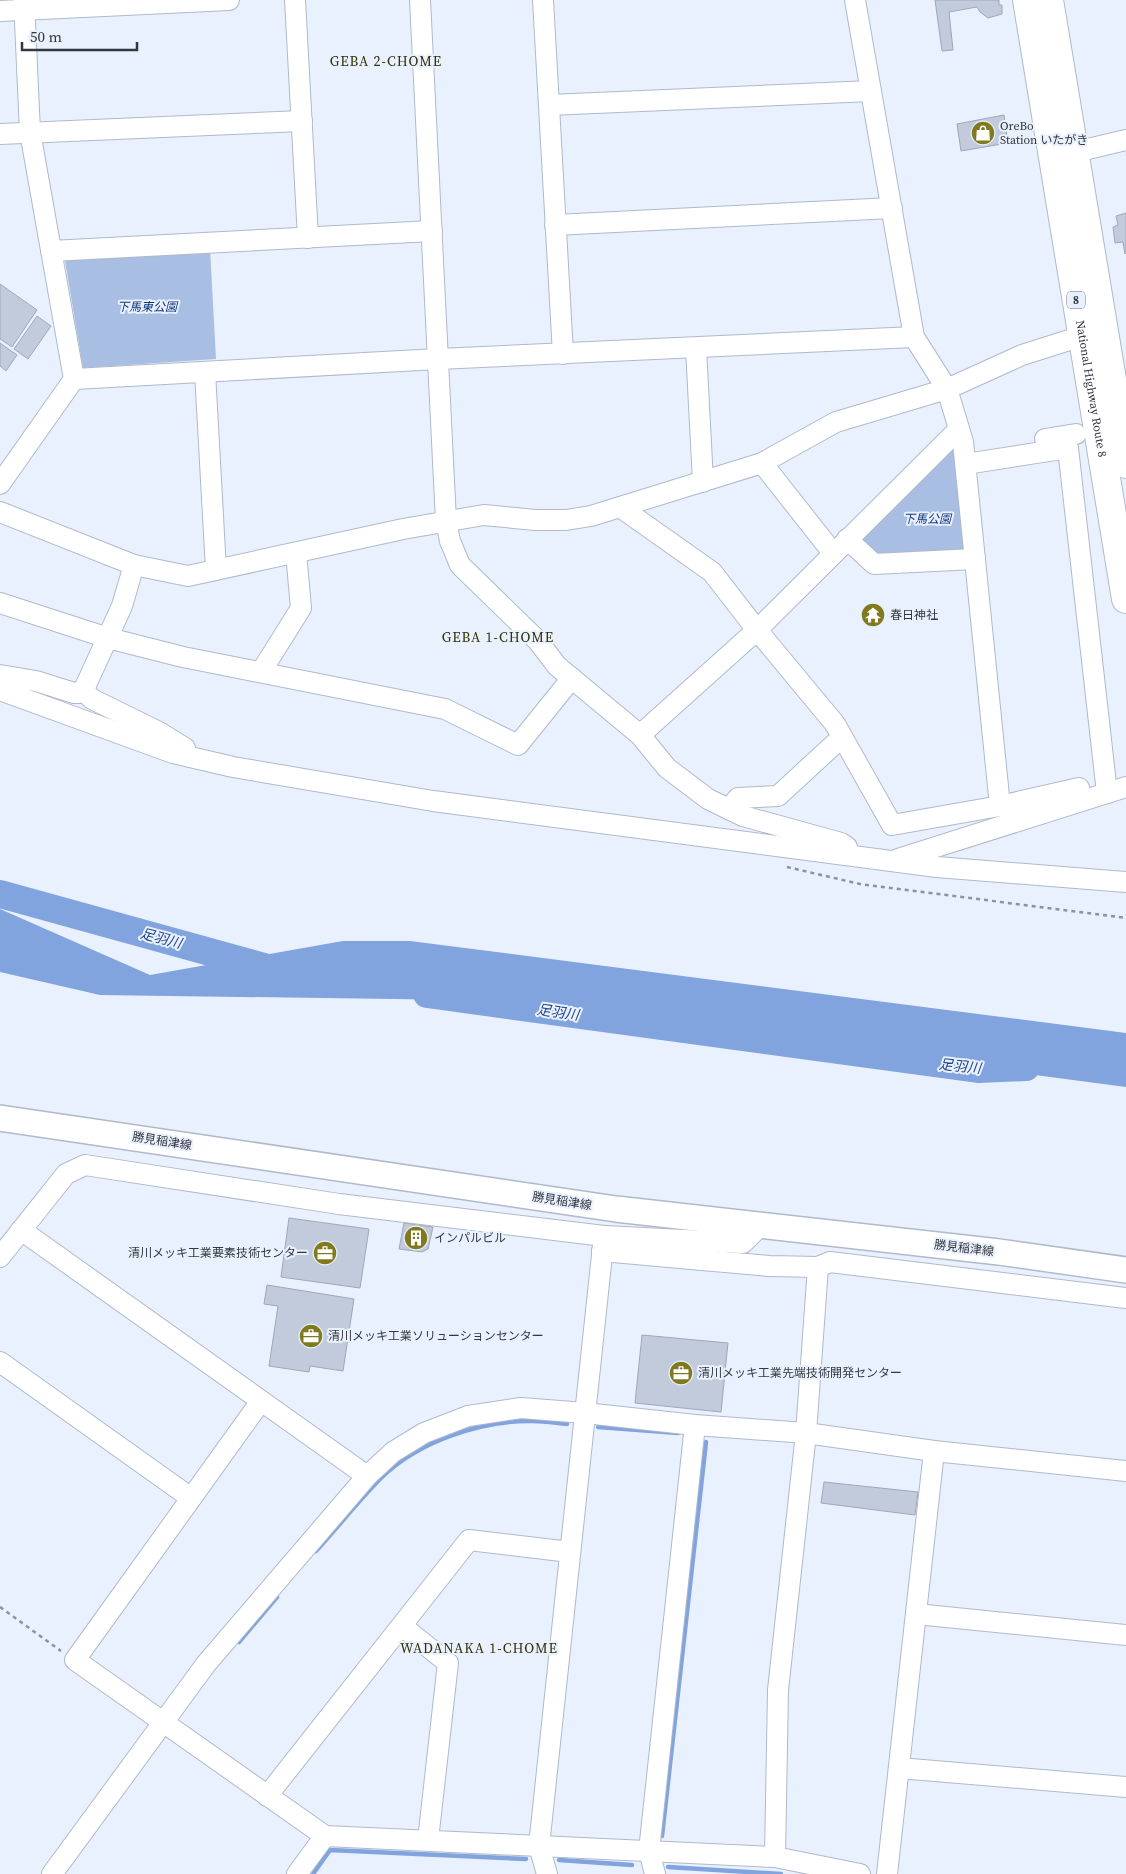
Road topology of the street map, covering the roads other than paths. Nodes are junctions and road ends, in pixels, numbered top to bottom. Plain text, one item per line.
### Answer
1 (229, 0) edge
2 (295, 0) edge
3 (420, 0) edge
4 (543, 0) edge
5 (855, 0) edge
6 (1027, 0) edge
7 (1049, 0) edge
8 (24, 5) edge
9 (0, 11) edge
10 (871, 91) junction
11 (549, 105) junction
12 (302, 121) junction
13 (30, 132) junction
14 (0, 134) edge
15 (1126, 140) edge
16 (1075, 152) junction
17 (892, 208) junction
18 (555, 225) junction
19 (432, 232) junction
20 (308, 238) junction
21 (51, 250) junction
22 (1082, 336) junction
23 (914, 337) junction
24 (696, 348) junction
25 (563, 354) junction
26 (438, 359) junction
27 (205, 372) junction
28 (74, 379) junction
29 (947, 389) junction
30 (959, 429) junction
31 (1076, 434) dead end
32 (965, 458) junction
33 (762, 464) junction
34 (1126, 464) edge
35 (703, 482) junction
36 (0, 484) edge
37 (620, 507) junction
38 (0, 512) edge
39 (446, 521) junction
40 (848, 539) junction
41 (296, 552) junction
42 (833, 553) junction
43 (975, 559) junction
44 (134, 565) junction
45 (216, 570) junction
46 (1126, 599) edge
47 (0, 603) edge
48 (756, 630) junction
49 (108, 638) junction
50 (261, 672) junction
51 (0, 675) edge
52 (572, 678) junction
53 (85, 687) junction
54 (0, 690) edge
55 (640, 735) junction
56 (842, 737) junction
57 (204, 760) junction
58 (1117, 790) edge
59 (1082, 800) junction
60 (1000, 806) junction
61 (729, 809) junction
62 (861, 857) junction
63 (891, 861) junction
64 (1126, 882) edge
65 (0, 1118) edge
66 (762, 1225) junction
67 (21, 1230) junction
68 (603, 1243) junction
69 (1, 1253) edge
70 (818, 1267) junction
71 (1126, 1270) edge
72 (1126, 1298) edge
73 (0, 1362) edge
74 (261, 1401) junction
75 (585, 1412) junction
76 (695, 1425) junction
77 (806, 1433) junction
78 (934, 1451) junction
79 (1126, 1471) edge
80 (367, 1476) junction
81 (191, 1498) junction
82 (570, 1552) junction
83 (916, 1614) junction
84 (402, 1626) junction
85 (1126, 1635) edge
86 (162, 1722) junction
87 (899, 1768) junction
88 (1126, 1786) edge
89 (267, 1796) junction
90 (325, 1836) junction
91 (428, 1840) junction
92 (539, 1846) junction
93 (649, 1851) junction
94 (787, 1864) edge
95 (52, 1874) edge
96 (297, 1874) edge
97 (547, 1874) edge
98 (655, 1874) edge
99 (860, 1874) edge
100 (887, 1874) edge

1 - 8 street
2 - 12 street
3 - 19 street
4 - 11 street
5 - 10 street
6 - 22 highway, National Highway Route 8 / 8
7 - 16 highway, National Highway Route 8 / 8
8 - 9 street
8 - 13 street
10 - 11 street
10 - 17 street
11 - 18 street
12 - 13 street
12 - 20 street
13 - 14 street
13 - 21 street
15 - 16 street
16 - 34 highway, National Highway Route 8 / 8
17 - 18 street
17 - 23 street
18 - 25 street
19 - 20 street
19 - 26 street
20 - 21 street
21 - 28 street
22 - 29 street
22 - 46 highway, National Highway Route 8 / 8
23 - 24 street
23 - 29 street
24 - 25 street
24 - 35 street
25 - 26 street
26 - 27 street
26 - 39 street
27 - 28 street
27 - 45 street
28 - 36 street
29 - 30 street
29 - 33 street
30 - 32 street
30 - 40 street
31 - 32 street
32 - 43 street
32 - 58 street
33 - 35 street
33 - 42 street
35 - 37 street
37 - 39 street
37 - 48 street
38 - 44 street
39 - 41 street
39 - 52 street
40 - 42 street
40 - 43 street
41 - 45 street
41 - 50 street
42 - 48 street
43 - 60 street
44 - 45 street
44 - 49 street
47 - 49 street
48 - 55 street
48 - 56 street
49 - 50 street
49 - 53 street
50 - 52 street
51 - 53 street
52 - 55 street
53 - 57 street
54 - 57 street
55 - 61 street
56 - 60 street
56 - 61 street
57 - 62 street
58 - 59 street
59 - 60 street
59 - 63 street
61 - 62 street
62 - 63 street
63 - 64 street
65 - 66 main road, 勝見稲津線
66 - 68 street
66 - 71 main road, 勝見稲津線
67 - 68 street
67 - 69 street
67 - 74 street
68 - 70 street
68 - 75 street
70 - 72 street
70 - 77 street
73 - 81 street
74 - 80 street
74 - 81 street
75 - 76 street
75 - 80 street
75 - 82 street
76 - 77 street
76 - 93 street
77 - 78 street
77 - 94 street
78 - 79 street
78 - 83 street
80 - 86 street
81 - 86 street
82 - 84 street
82 - 92 street
83 - 85 street
83 - 87 street
84 - 89 street
84 - 91 street
86 - 89 street
86 - 95 street
87 - 88 street
87 - 100 street
89 - 90 street
90 - 91 street
90 - 96 street
91 - 92 street
92 - 93 street
92 - 97 street
93 - 94 street
93 - 98 street
94 - 99 street

